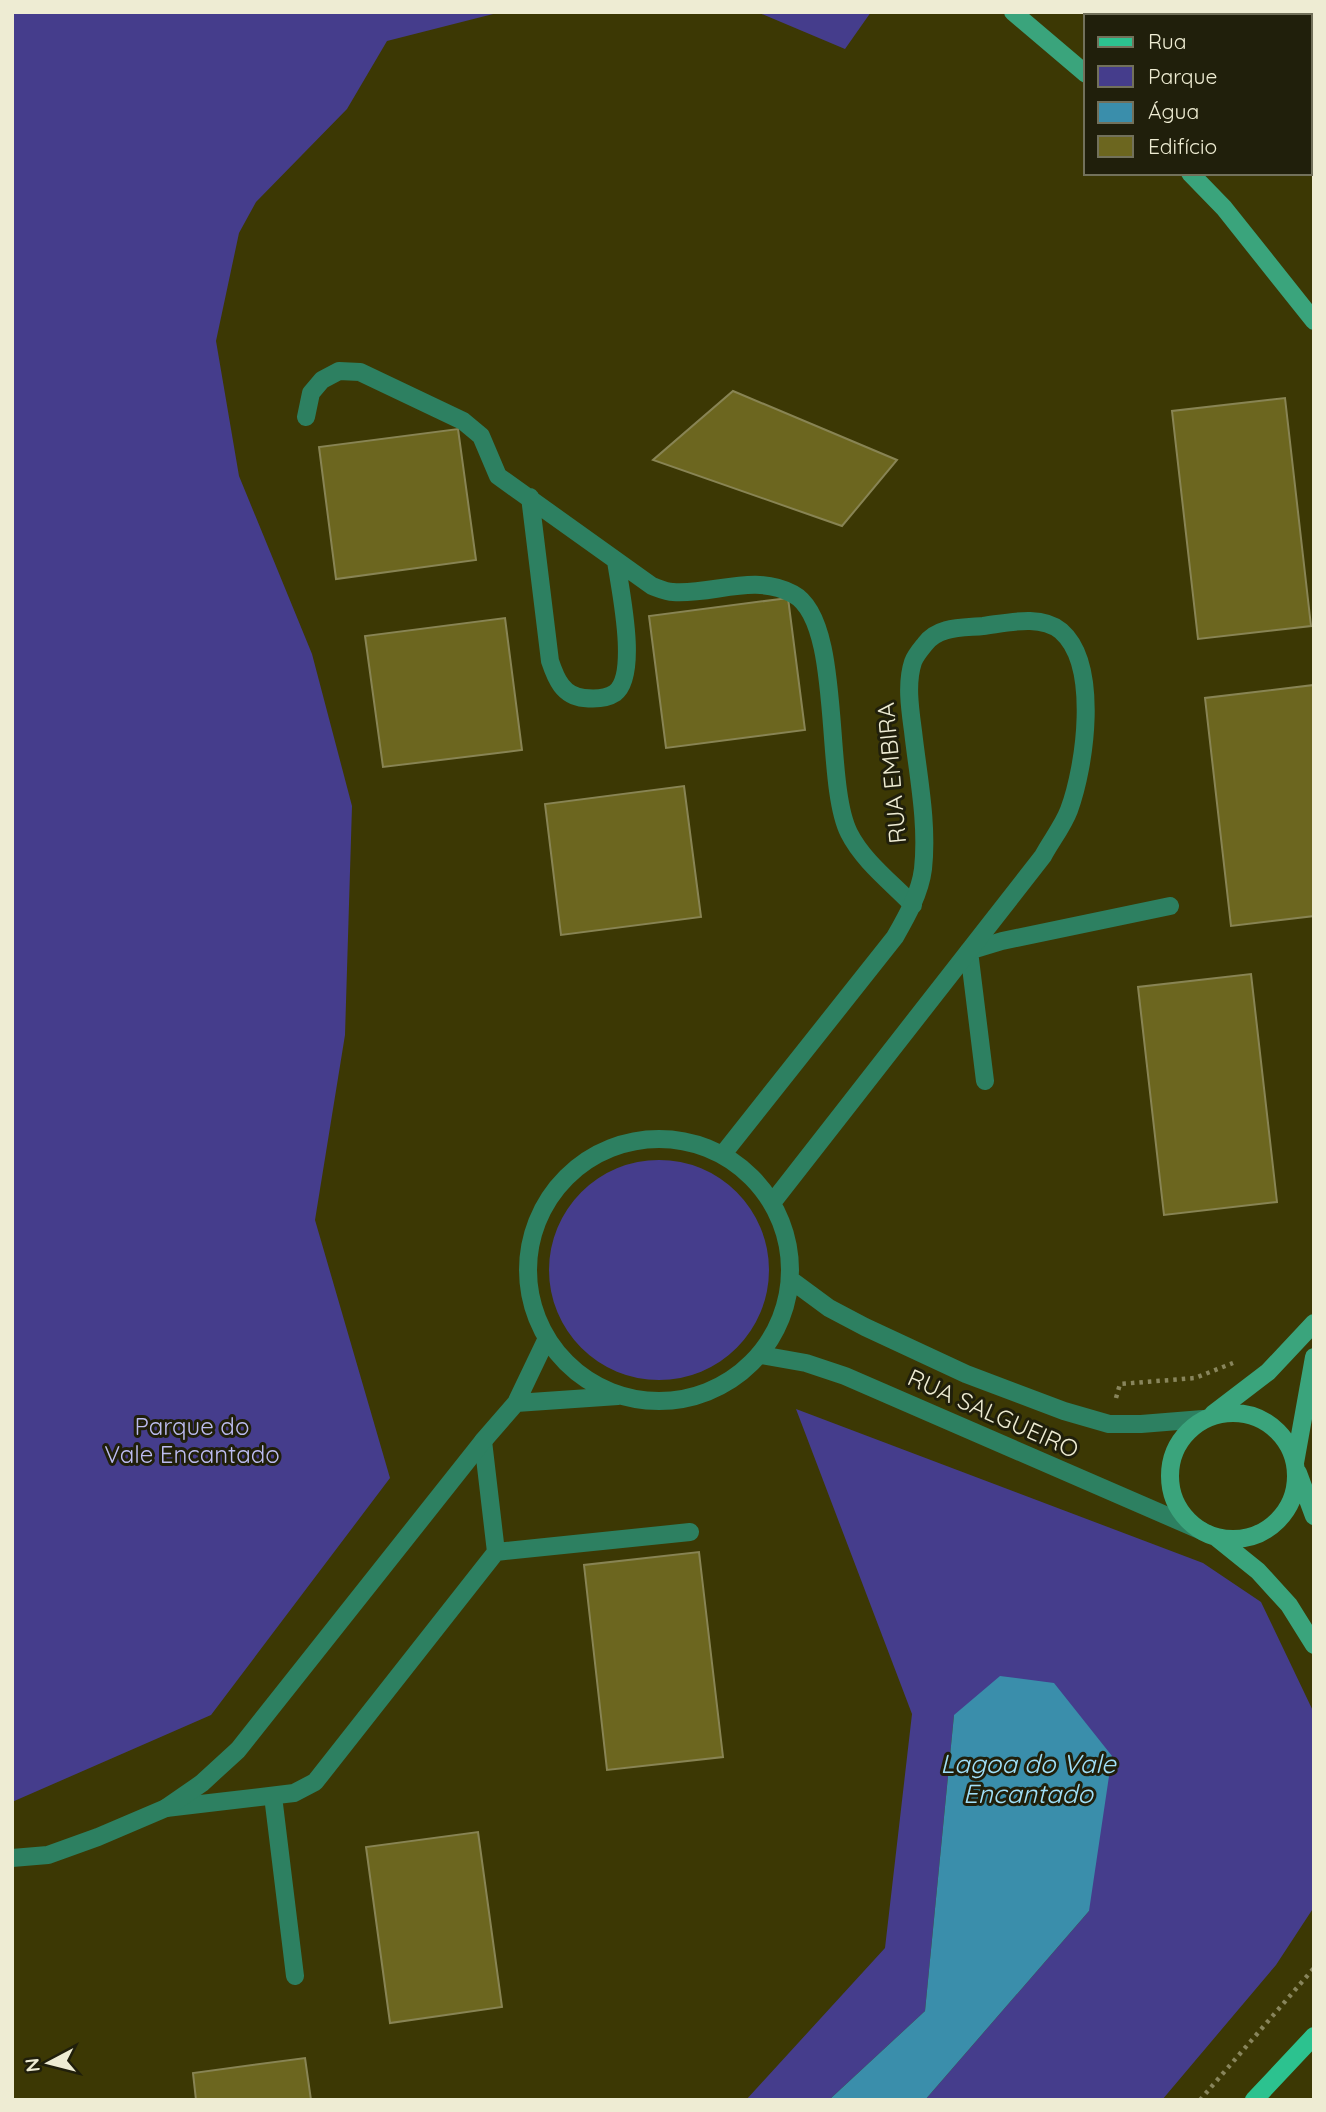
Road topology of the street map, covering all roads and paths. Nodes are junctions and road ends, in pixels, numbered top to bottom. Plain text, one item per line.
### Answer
1 (1013, 12) edge
2 (1084, 72) edge
3 (1192, 175) edge
4 (1314, 321) edge
5 (306, 417) dead end
6 (530, 497) junction
7 (617, 561) junction
8 (913, 905) junction
9 (1170, 906) dead end
10 (969, 951) junction
11 (985, 1081) dead end
12 (723, 1154) junction
13 (772, 1203) junction
14 (791, 1280) junction
15 (1314, 1322) edge
16 (547, 1338) junction
17 (761, 1355) junction
18 (1314, 1357) edge
19 (618, 1396) junction
20 (516, 1402) junction
21 (1207, 1417) junction
22 (483, 1441) junction
23 (1295, 1465) junction
24 (1314, 1516) edge
25 (690, 1532) dead end
26 (1208, 1534) junction
27 (496, 1552) junction
28 (1314, 1645) edge
29 (273, 1796) junction
30 (166, 1808) junction
31 (12, 1858) edge
32 (1314, 1968) edge
33 (295, 1976) dead end
34 (1314, 2036) edge
35 (1200, 2100) edge
36 (1254, 2100) edge

1 - 2 main road
3 - 4 main road
5 - 6 street
6 - 7 street
6 - 7 street
7 - 8 street
8 - 10 street, RUA EMBIRA
8 - 12 street, RUA EMBIRA
9 - 10 street
10 - 11 street
10 - 13 street, RUA EMBIRA
12 - 13 street
12 - 16 street
13 - 14 street
14 - 17 street
14 - 21 street, RUA SALGUEIRO
15 - 21 main road
16 - 19 street
16 - 20 street
17 - 19 street
17 - 26 street, RUA SALGUEIRO
18 - 23 main road
19 - 20 street
20 - 22 street
21 - 23 main road
21 - 26 main road
22 - 27 street
22 - 30 street
23 - 24 main road
23 - 26 main road
25 - 27 street
26 - 28 main road
27 - 29 street
29 - 30 street
29 - 33 street
30 - 31 street
32 - 35 path
34 - 36 main road

